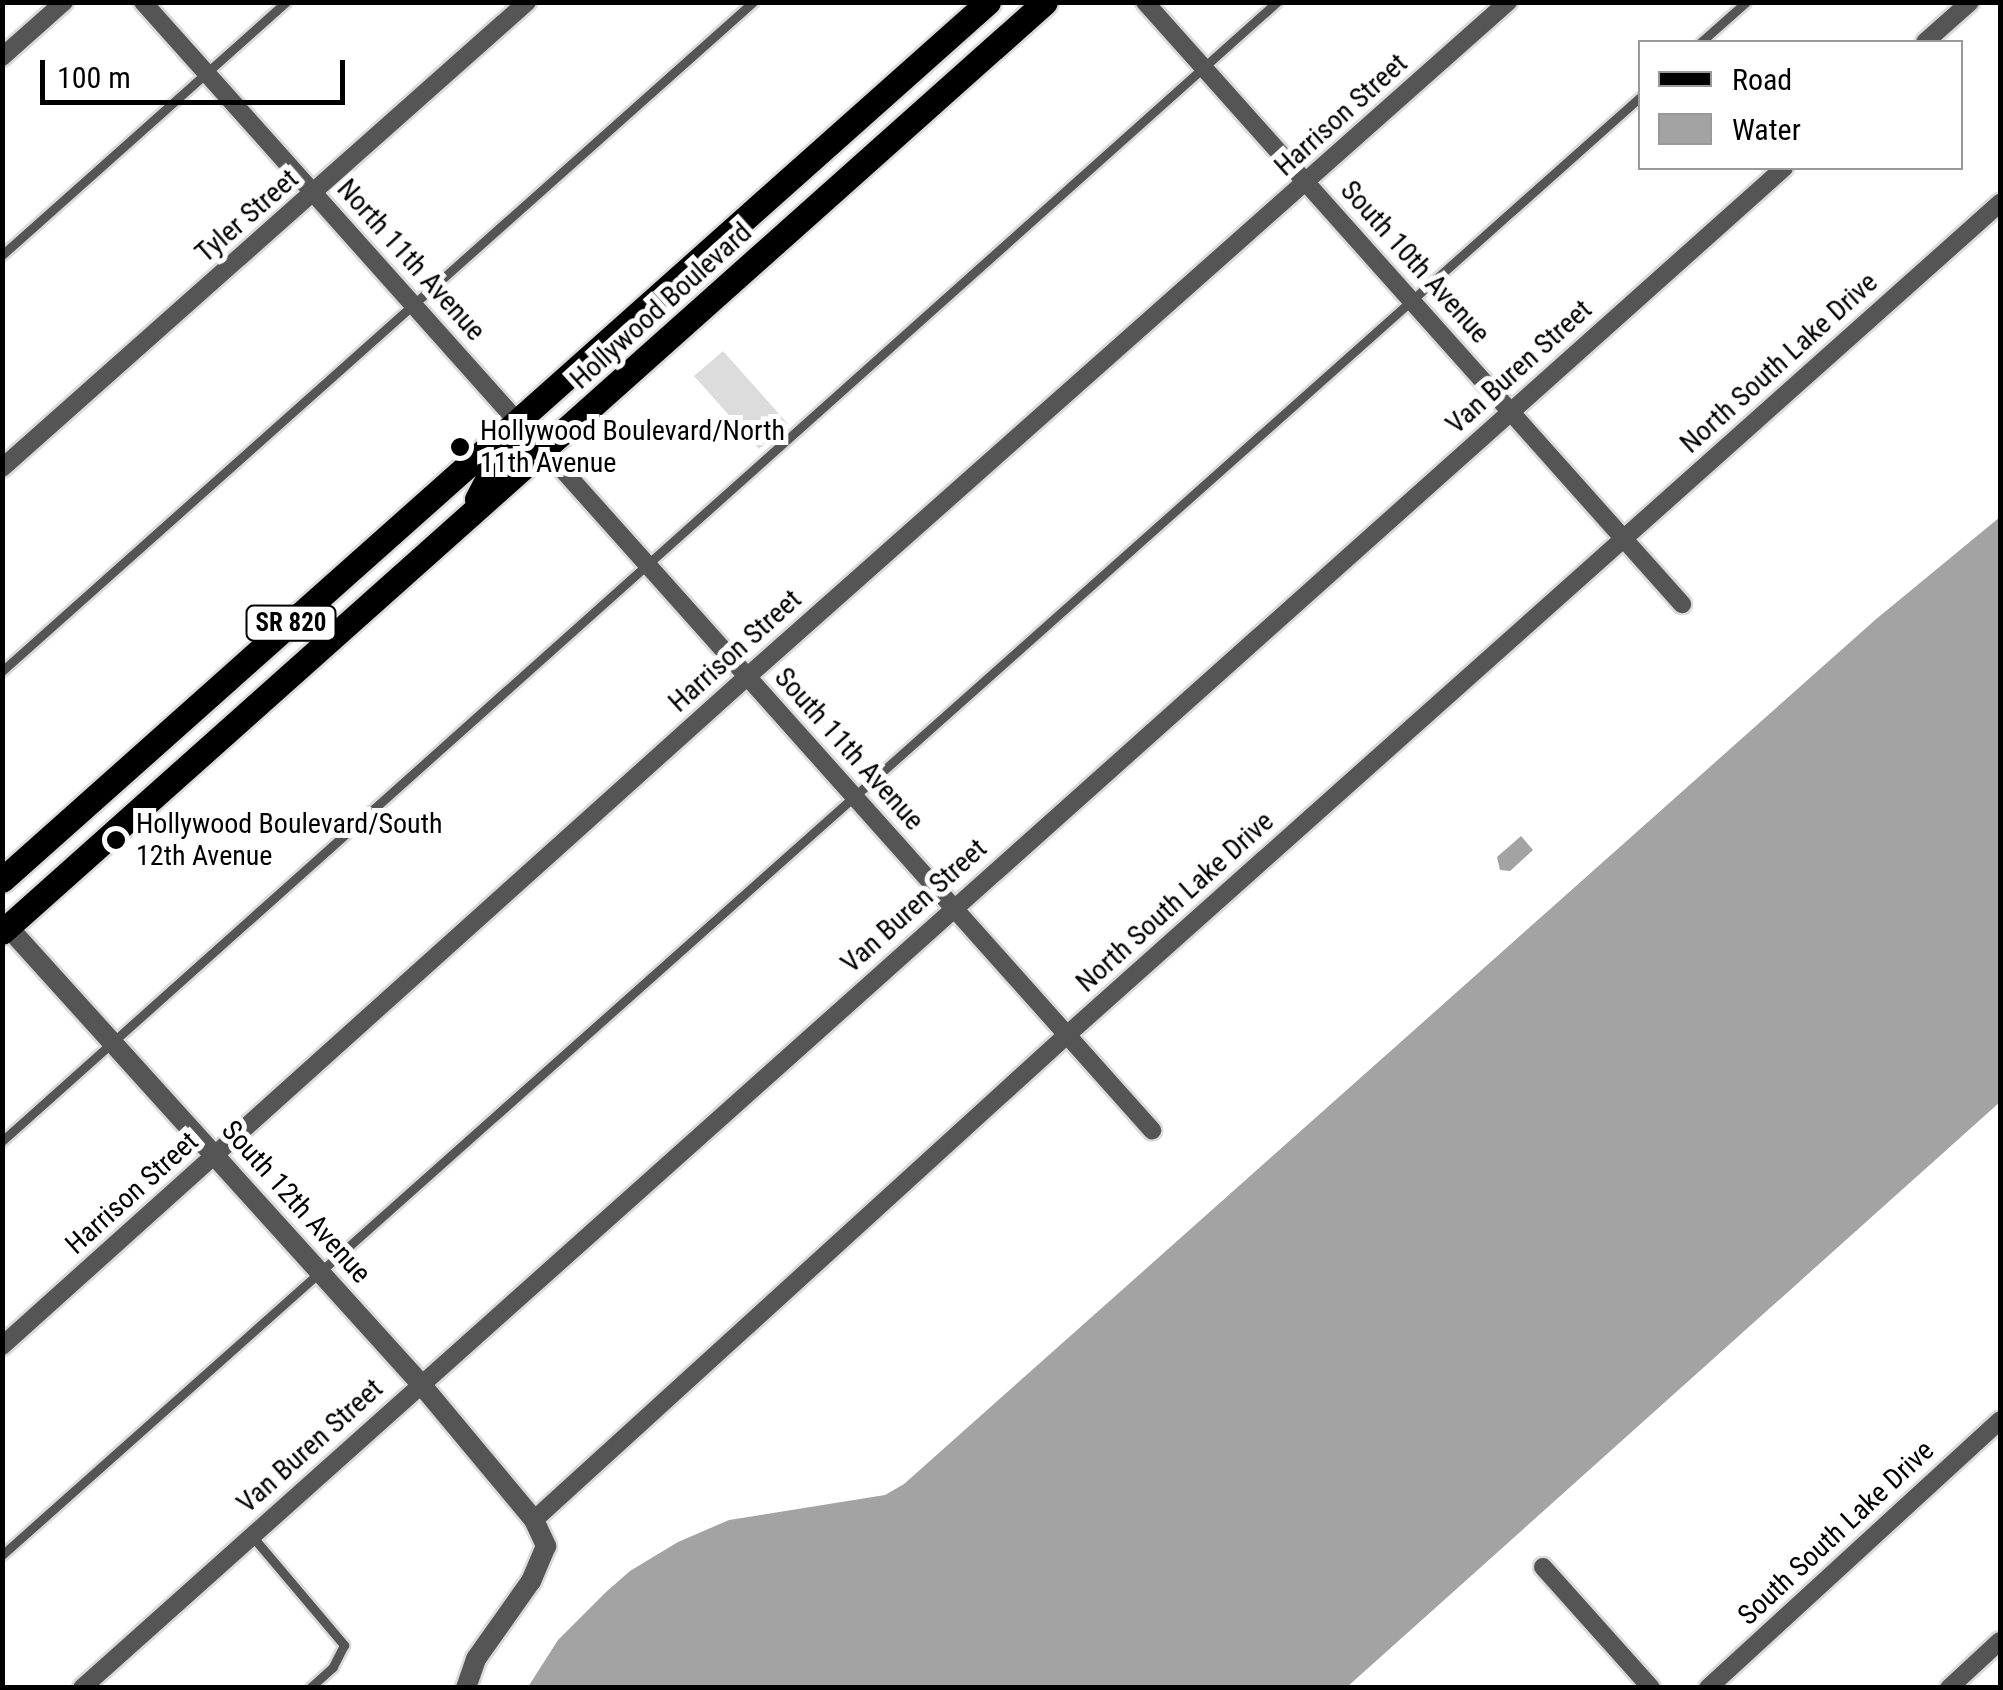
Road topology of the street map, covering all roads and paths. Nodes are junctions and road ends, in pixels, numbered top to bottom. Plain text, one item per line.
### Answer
1 (64, 2) edge
2 (142, 2) edge
3 (286, 2) edge
4 (527, 2) edge
5 (753, 2) edge
6 (988, 2) edge
7 (1045, 2) edge
8 (1145, 2) edge
9 (1278, 2) edge
10 (1508, 2) edge
11 (1746, 2) edge
12 (1970, 2) edge
13 (1703, 40) edge
14 (1927, 40) edge
15 (2, 57) edge
16 (1204, 68) junction
17 (206, 73) junction
18 (1638, 99) edge
19 (1782, 170) edge
20 (1307, 183) junction
21 (315, 193) junction
22 (2000, 203) edge
23 (2, 255) edge
24 (1413, 301) junction
25 (415, 304) junction
26 (582, 368) junction
27 (1511, 410) junction
28 (517, 420) junction
29 (545, 450) junction
30 (2, 468) edge
31 (453, 531) junction
32 (1624, 536) junction
33 (646, 563) junction
34 (1682, 604) dead end
35 (2, 671) edge
36 (748, 676) junction
37 (856, 798) junction
38 (2, 880) edge
39 (954, 907) junction
40 (5, 929) edge
41 (1068, 1034) junction
42 (114, 1042) junction
43 (1152, 1130) dead end
44 (2, 1141) edge
45 (216, 1153) junction
46 (322, 1272) junction
47 (2, 1346) edge
48 (420, 1383) junction
49 (2000, 1420) edge
50 (534, 1520) junction
51 (251, 1535) junction
52 (2, 1555) edge
53 (1543, 1567) dead end
54 (2000, 1642) edge
55 (82, 1688) edge
56 (310, 1688) edge
57 (466, 1688) edge
58 (1651, 1688) edge
59 (1708, 1688) edge
60 (1949, 1688) edge

1 - 15 street
2 - 17 street, North 11th Avenue
3 - 17 lane
4 - 21 street, Tyler Street
5 - 25 lane
6 - 26 main road, Hollywood Boulevard / SR 820
7 - 29 main road, Hollywood Boulevard / SR 820
8 - 16 street, South 10th Avenue
9 - 16 lane
10 - 20 street, Harrison Street
11 - 13 lane
12 - 14 street
16 - 20 street, South 10th Avenue
16 - 33 lane
17 - 21 street, North 11th Avenue
17 - 23 lane
18 - 24 lane
19 - 27 street, Van Buren Street
20 - 24 street, South 10th Avenue
20 - 36 street, Harrison Street
21 - 25 street, North 11th Avenue
21 - 30 street, Tyler Street
22 - 32 street, North South Lake Drive
24 - 27 street, South 10th Avenue
24 - 37 lane
25 - 28 street, North 11th Avenue
25 - 35 lane
26 - 28 main road, Hollywood Boulevard / SR 820
26 - 29 main road
27 - 32 street, South 10th Avenue
27 - 39 street, Van Buren Street
28 - 31 main road
28 - 38 main road, Hollywood Boulevard / SR 820
29 - 31 main road, Hollywood Boulevard / SR 820
29 - 33 street, South 11th Avenue
31 - 40 main road, Hollywood Boulevard / SR 820
32 - 34 street, South 10th Avenue
32 - 41 street, North South Lake Drive
33 - 36 street, South 11th Avenue
33 - 42 lane
36 - 37 street, South 11th Avenue
36 - 45 street, Harrison Street
37 - 39 street, South 11th Avenue
37 - 46 lane
39 - 41 street, South 11th Avenue
39 - 48 street, Van Buren Street
40 - 42 street, South 12th Avenue
41 - 43 street, South 11th Avenue
41 - 50 street, North South Lake Drive
42 - 44 lane
42 - 45 street, South 12th Avenue
45 - 46 street, South 12th Avenue
45 - 47 street, Harrison Street
46 - 48 street, South 12th Avenue
46 - 52 lane
48 - 50 street, South 12th Avenue
48 - 51 street, Van Buren Street
49 - 59 street, South South Lake Drive
50 - 57 street
51 - 55 street, Van Buren Street
51 - 56 lane
53 - 58 street
54 - 60 street

